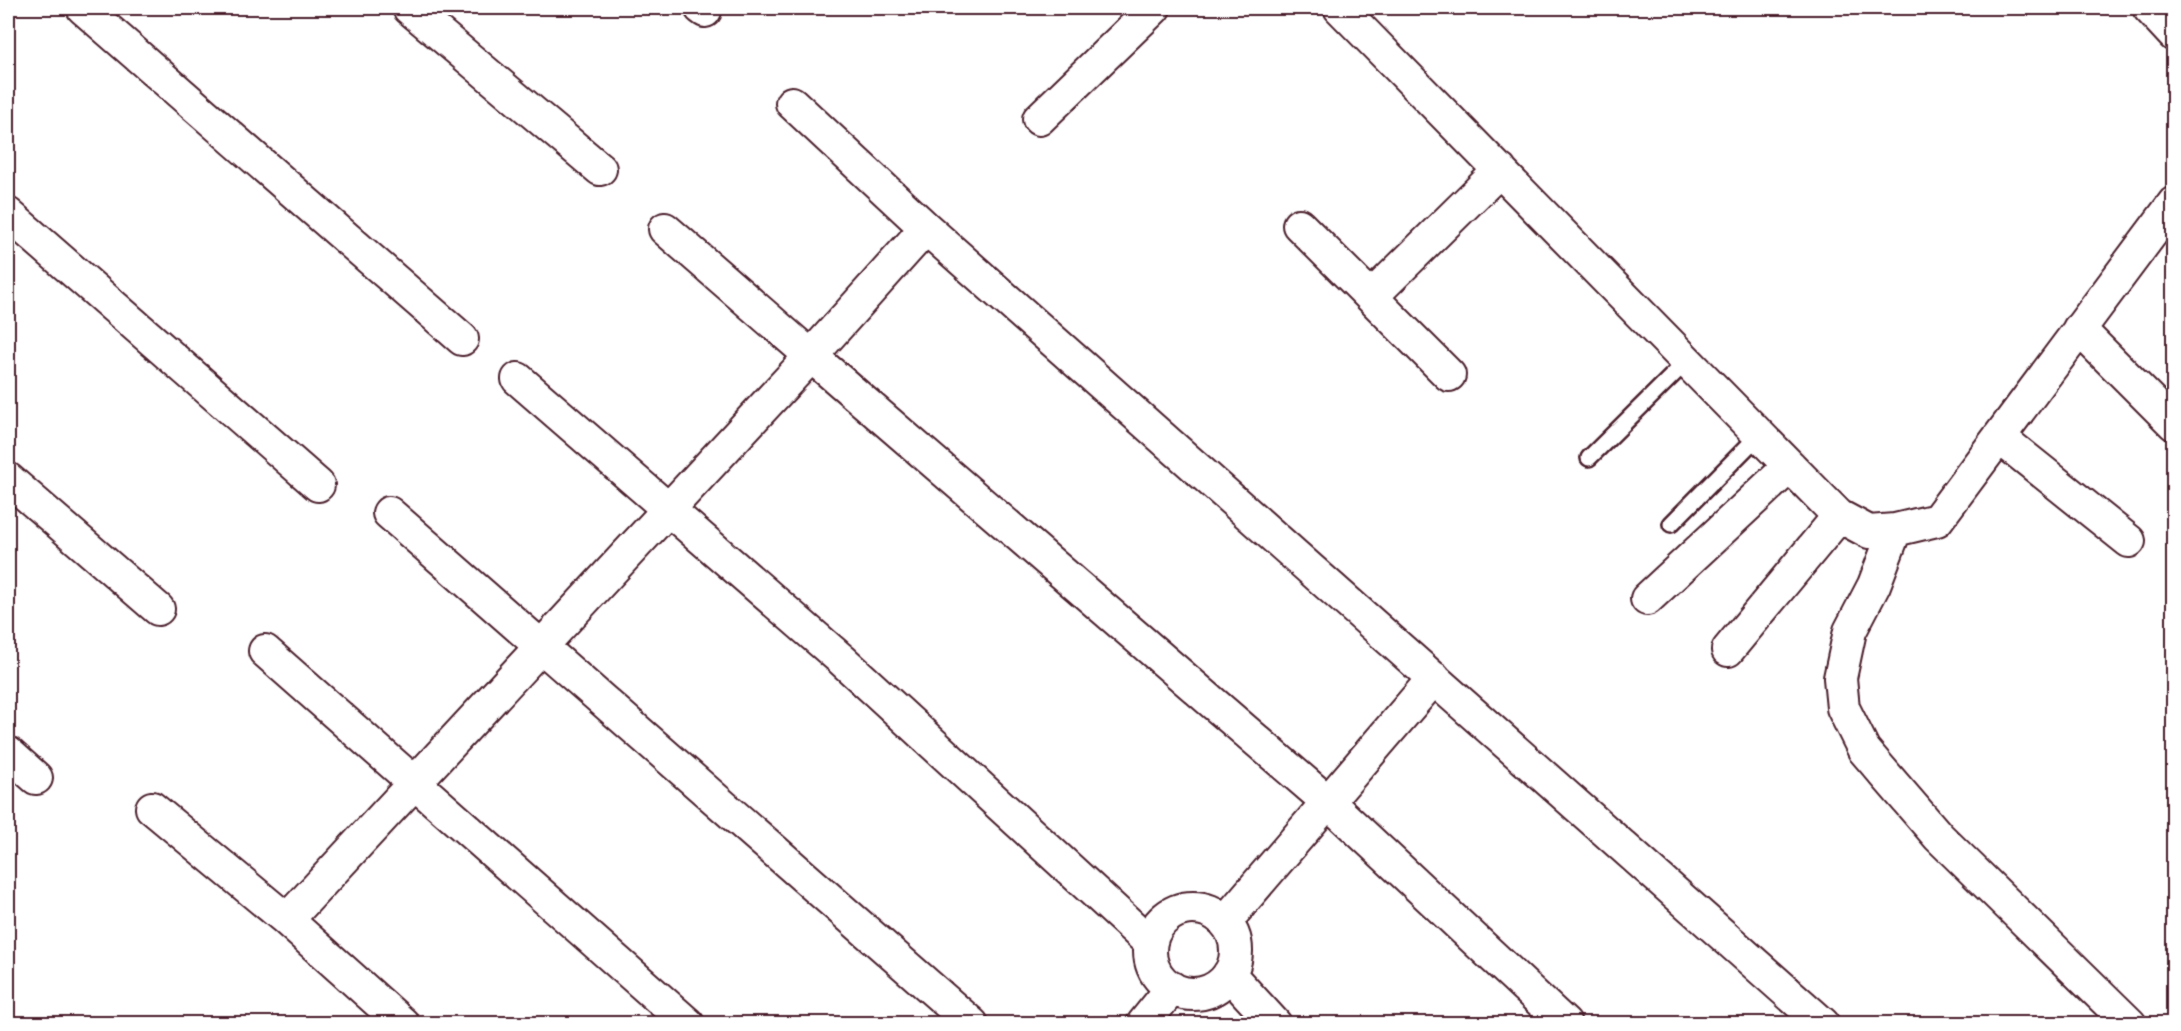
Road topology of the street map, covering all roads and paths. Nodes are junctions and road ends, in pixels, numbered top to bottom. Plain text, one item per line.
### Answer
1 (82, 8) edge
2 (408, 8) edge
3 (1154, 8) edge
4 (1340, 8) edge
5 (2149, 8) edge
6 (2174, 35) edge
7 (792, 103) dead end
8 (1039, 119) dead end
9 (600, 169) dead end
10 (1500, 170) junction
11 (2174, 203) edge
12 (8, 214) edge
13 (1299, 225) dead end
14 (926, 228) junction
15 (665, 230) dead end
16 (1371, 297) junction
17 (2079, 329) junction
18 (462, 339) dead end
19 (811, 356) junction
20 (1687, 361) junction
21 (1449, 375) dead end
22 (518, 379) dead end
23 (2174, 424) edge
24 (1759, 435) junction
25 (1999, 436) junction
26 (1589, 458) dead end
27 (1790, 466) junction
28 (8, 479) edge
29 (318, 485) dead end
30 (668, 510) junction
31 (389, 513) dead end
32 (1839, 516) junction
33 (1671, 524) dead end
34 (1895, 530) junction
35 (2129, 541) dead end
36 (1647, 599) dead end
37 (158, 609) dead end
38 (542, 647) junction
39 (1728, 650) dead end
40 (265, 651) dead end
41 (1434, 678) junction
42 (8, 753) edge
43 (36, 778) dead end
44 (416, 783) junction
45 (1329, 803) junction
46 (152, 808) dead end
47 (286, 920) junction
48 (1225, 922) junction
49 (1150, 943) junction
50 (1229, 974) junction
51 (1172, 988) junction
52 (403, 1023) edge
53 (688, 1023) edge
54 (972, 1023) edge
55 (1143, 1023) edge
56 (1275, 1023) edge
57 (1565, 1023) edge
58 (1823, 1023) edge
59 (2130, 1023) edge

1 - 18 street
2 - 9 street
3 - 8 street
4 - 10 street
5 - 6 street
7 - 14 street
10 - 16 street
10 - 20 street
11 - 17 street
12 - 29 street
13 - 16 street
14 - 19 street
14 - 41 street
15 - 19 street
16 - 21 street
17 - 23 street
17 - 25 street
19 - 30 street
19 - 45 street
20 - 24 street
20 - 26 lane
22 - 30 street
24 - 27 street
24 - 33 lane
25 - 34 street
25 - 35 street
27 - 32 street
27 - 36 street
28 - 37 street
30 - 38 street
30 - 49 street
31 - 38 street
32 - 34 street
32 - 39 street
34 - 59 street
38 - 44 street
38 - 54 street
40 - 44 street
41 - 45 street
41 - 58 street
42 - 43 street
44 - 47 street
44 - 53 street
45 - 48 street
45 - 57 street
46 - 47 street
47 - 52 street
48 - 49 street
48 - 50 street
49 - 51 street
50 - 51 street
50 - 56 street
51 - 55 street

